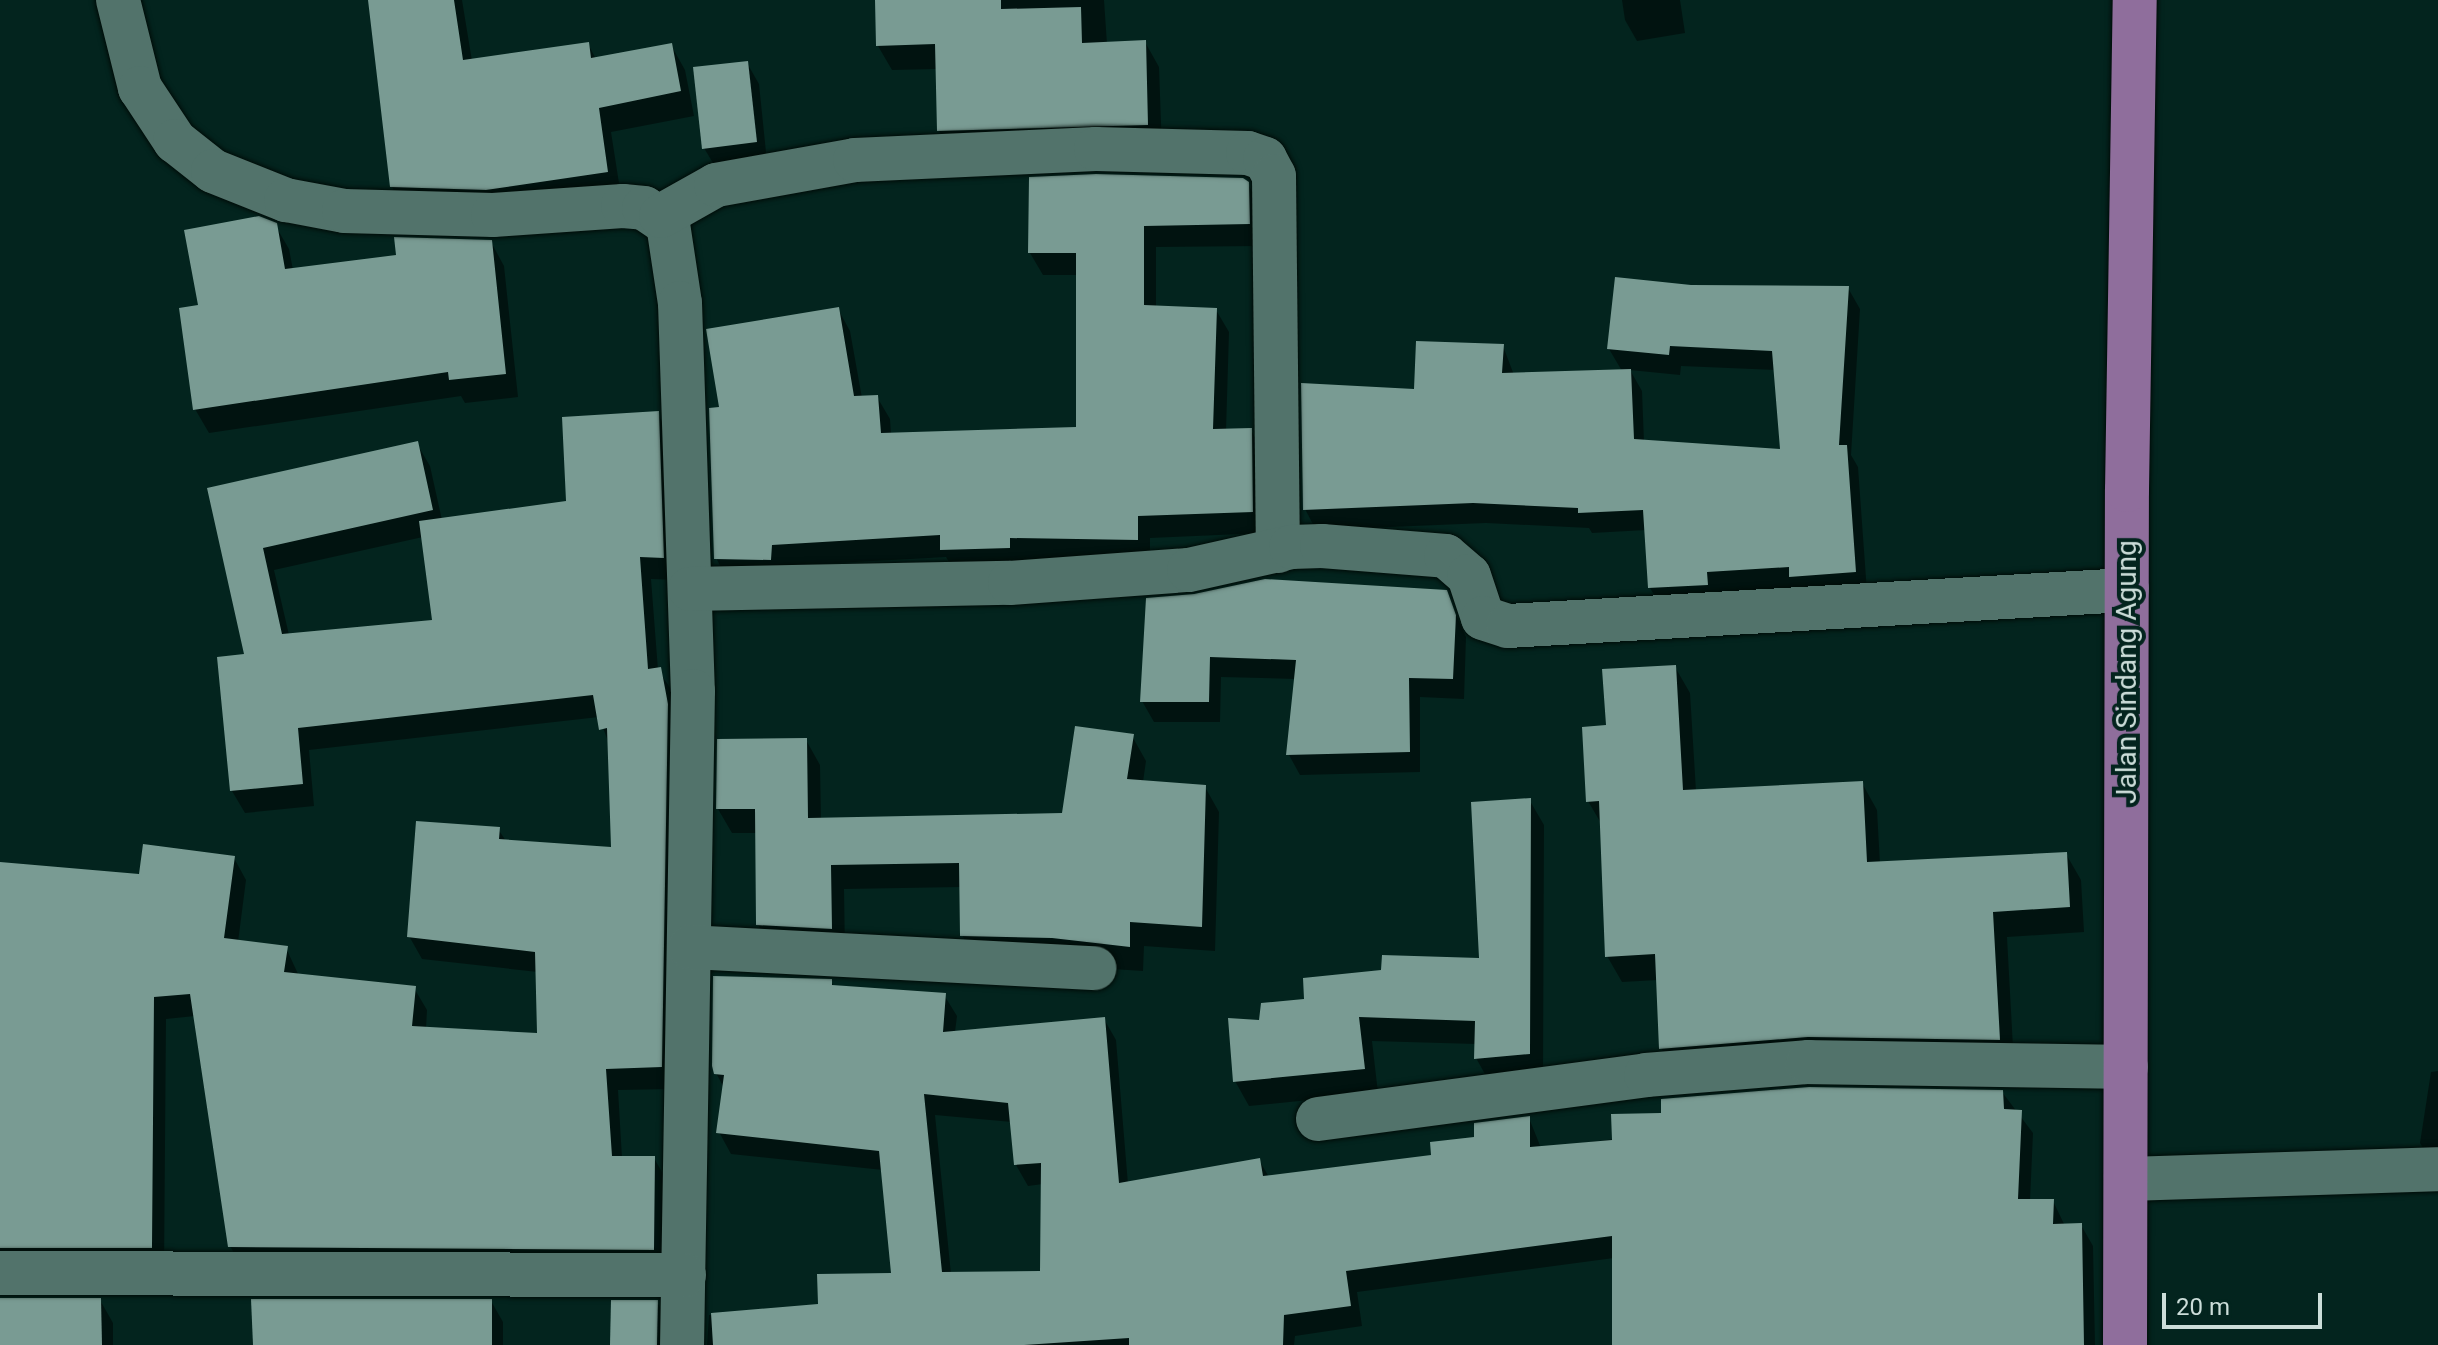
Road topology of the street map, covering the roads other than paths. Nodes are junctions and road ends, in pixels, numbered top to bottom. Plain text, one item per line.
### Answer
1 (118, 0) edge
2 (2135, 0) edge
3 (661, 216) junction
4 (1278, 551) junction
5 (690, 589) junction
6 (2127, 590) junction
7 (690, 947) junction
8 (1094, 968) dead end
9 (2126, 1067) junction
10 (1318, 1119) dead end
11 (2438, 1169) edge
12 (2126, 1179) junction
13 (0, 1273) edge
14 (684, 1275) junction
15 (682, 1345) edge
16 (2125, 1345) edge

1 - 3 street
2 - 6 main road, Jalan Sindang Agung
3 - 4 street
3 - 5 street
4 - 5 street
4 - 6 street
5 - 7 street
6 - 9 main road, Jalan Sindang Agung
7 - 8 street
7 - 14 street
9 - 10 street
9 - 12 main road, Jalan Sindang Agung
11 - 12 street
12 - 16 main road, Jalan Sindang Agung
13 - 14 street
14 - 15 street

